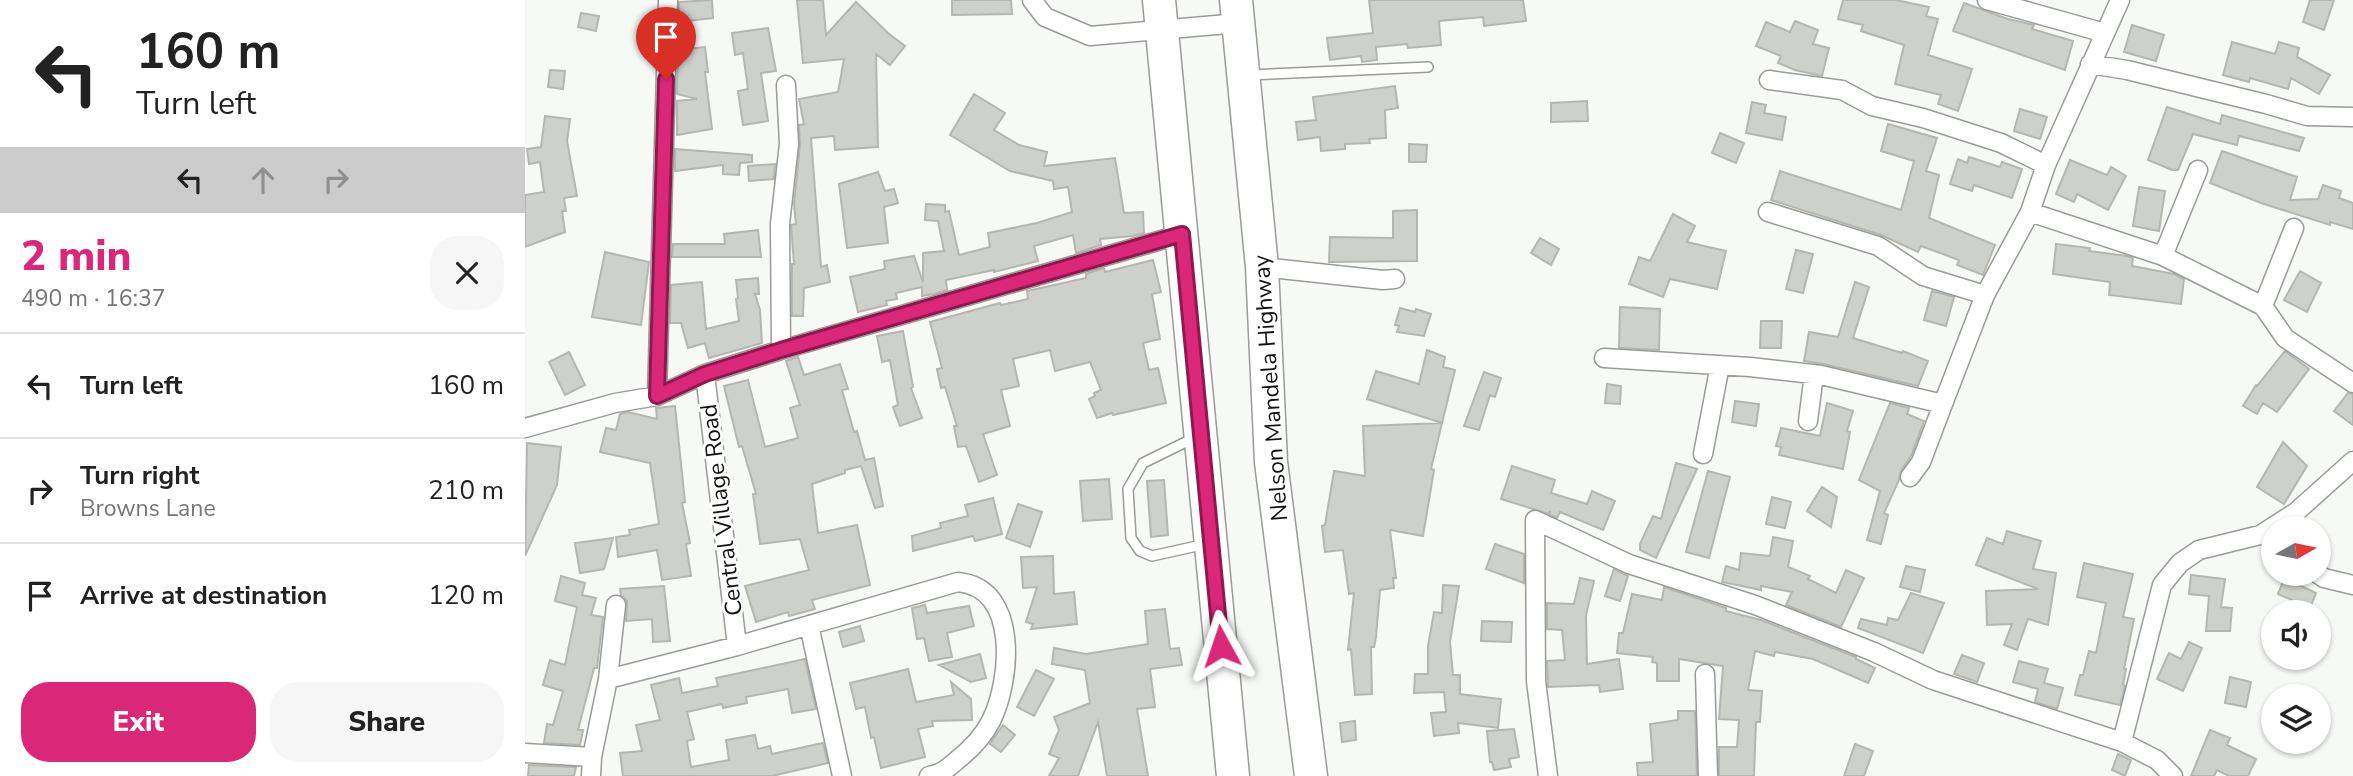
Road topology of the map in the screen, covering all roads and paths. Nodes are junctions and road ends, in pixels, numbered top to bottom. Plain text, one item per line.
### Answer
1 (668, 0) edge
2 (1032, 0) edge
3 (1159, 0) edge
4 (1987, 0) edge
5 (2120, 0) edge
6 (1238, 12) edge
7 (1162, 32) junction
8 (2105, 33) junction
9 (2090, 64) junction
10 (1428, 66) dead end
11 (1244, 75) junction
12 (1769, 80) dead end
13 (786, 85) dead end
14 (2353, 117) edge
15 (2046, 165) junction
16 (2198, 170) dead end
17 (1768, 212) dead end
18 (2030, 212) junction
19 (2294, 228) dead end
20 (1182, 234) junction
21 (2163, 256) junction
22 (1262, 267) junction
23 (1395, 279) dead end
24 (1985, 295) junction
25 (2263, 306) junction
26 (781, 350) junction
27 (1604, 358) dead end
28 (1720, 365) junction
29 (705, 374) junction
30 (1814, 374) junction
31 (2353, 383) edge
32 (657, 396) junction
33 (1943, 404) junction
34 (1808, 421) dead end
35 (525, 428) edge
36 (1199, 436) junction
37 (1703, 454) dead end
38 (2353, 461) edge
39 (1910, 477) dead end
40 (2292, 516) edge
41 (2261, 540) edge
42 (1211, 542) junction
43 (2331, 580) edge
44 (2353, 585) edge
45 (616, 605) dead end
46 (809, 625) junction
47 (737, 646) junction
48 (1705, 674) dead end
49 (608, 679) junction
50 (2122, 742) junction
51 (525, 753) edge
52 (592, 757) junction
53 (591, 776) edge
54 (842, 776) edge
55 (929, 776) edge
56 (1233, 776) edge
57 (1311, 776) edge
58 (1548, 776) edge
59 (1708, 776) edge
60 (2173, 776) edge

1 - 32 street
2 - 7 street
3 - 7 highway
4 - 8 street
5 - 8 street
6 - 7 street
6 - 11 highway, Nelson Mandela Highway
7 - 20 highway
8 - 9 street
9 - 14 street
9 - 15 street
10 - 11 lane
11 - 22 highway, Nelson Mandela Highway
12 - 15 street
13 - 26 street
15 - 18 street
16 - 21 street
17 - 24 street
18 - 21 street
18 - 24 street
19 - 25 street
20 - 26 street
20 - 36 highway
21 - 25 street
22 - 23 street
22 - 57 highway, Nelson Mandela Highway
24 - 33 street
25 - 31 street
26 - 29 street
27 - 28 street
28 - 30 street
28 - 37 street
29 - 32 street
29 - 47 street, Central Village Road
30 - 33 street
30 - 34 street
32 - 35 street
33 - 39 street
36 - 42 highway
36 - 42 lane
38 - 40 street
41 - 50 street
42 - 56 highway
43 - 44 street
45 - 49 street
46 - 47 street
46 - 54 street
46 - 55 street
47 - 49 street
48 - 59 street
49 - 52 street
50 - 58 street
50 - 60 street
51 - 52 street
52 - 53 street

